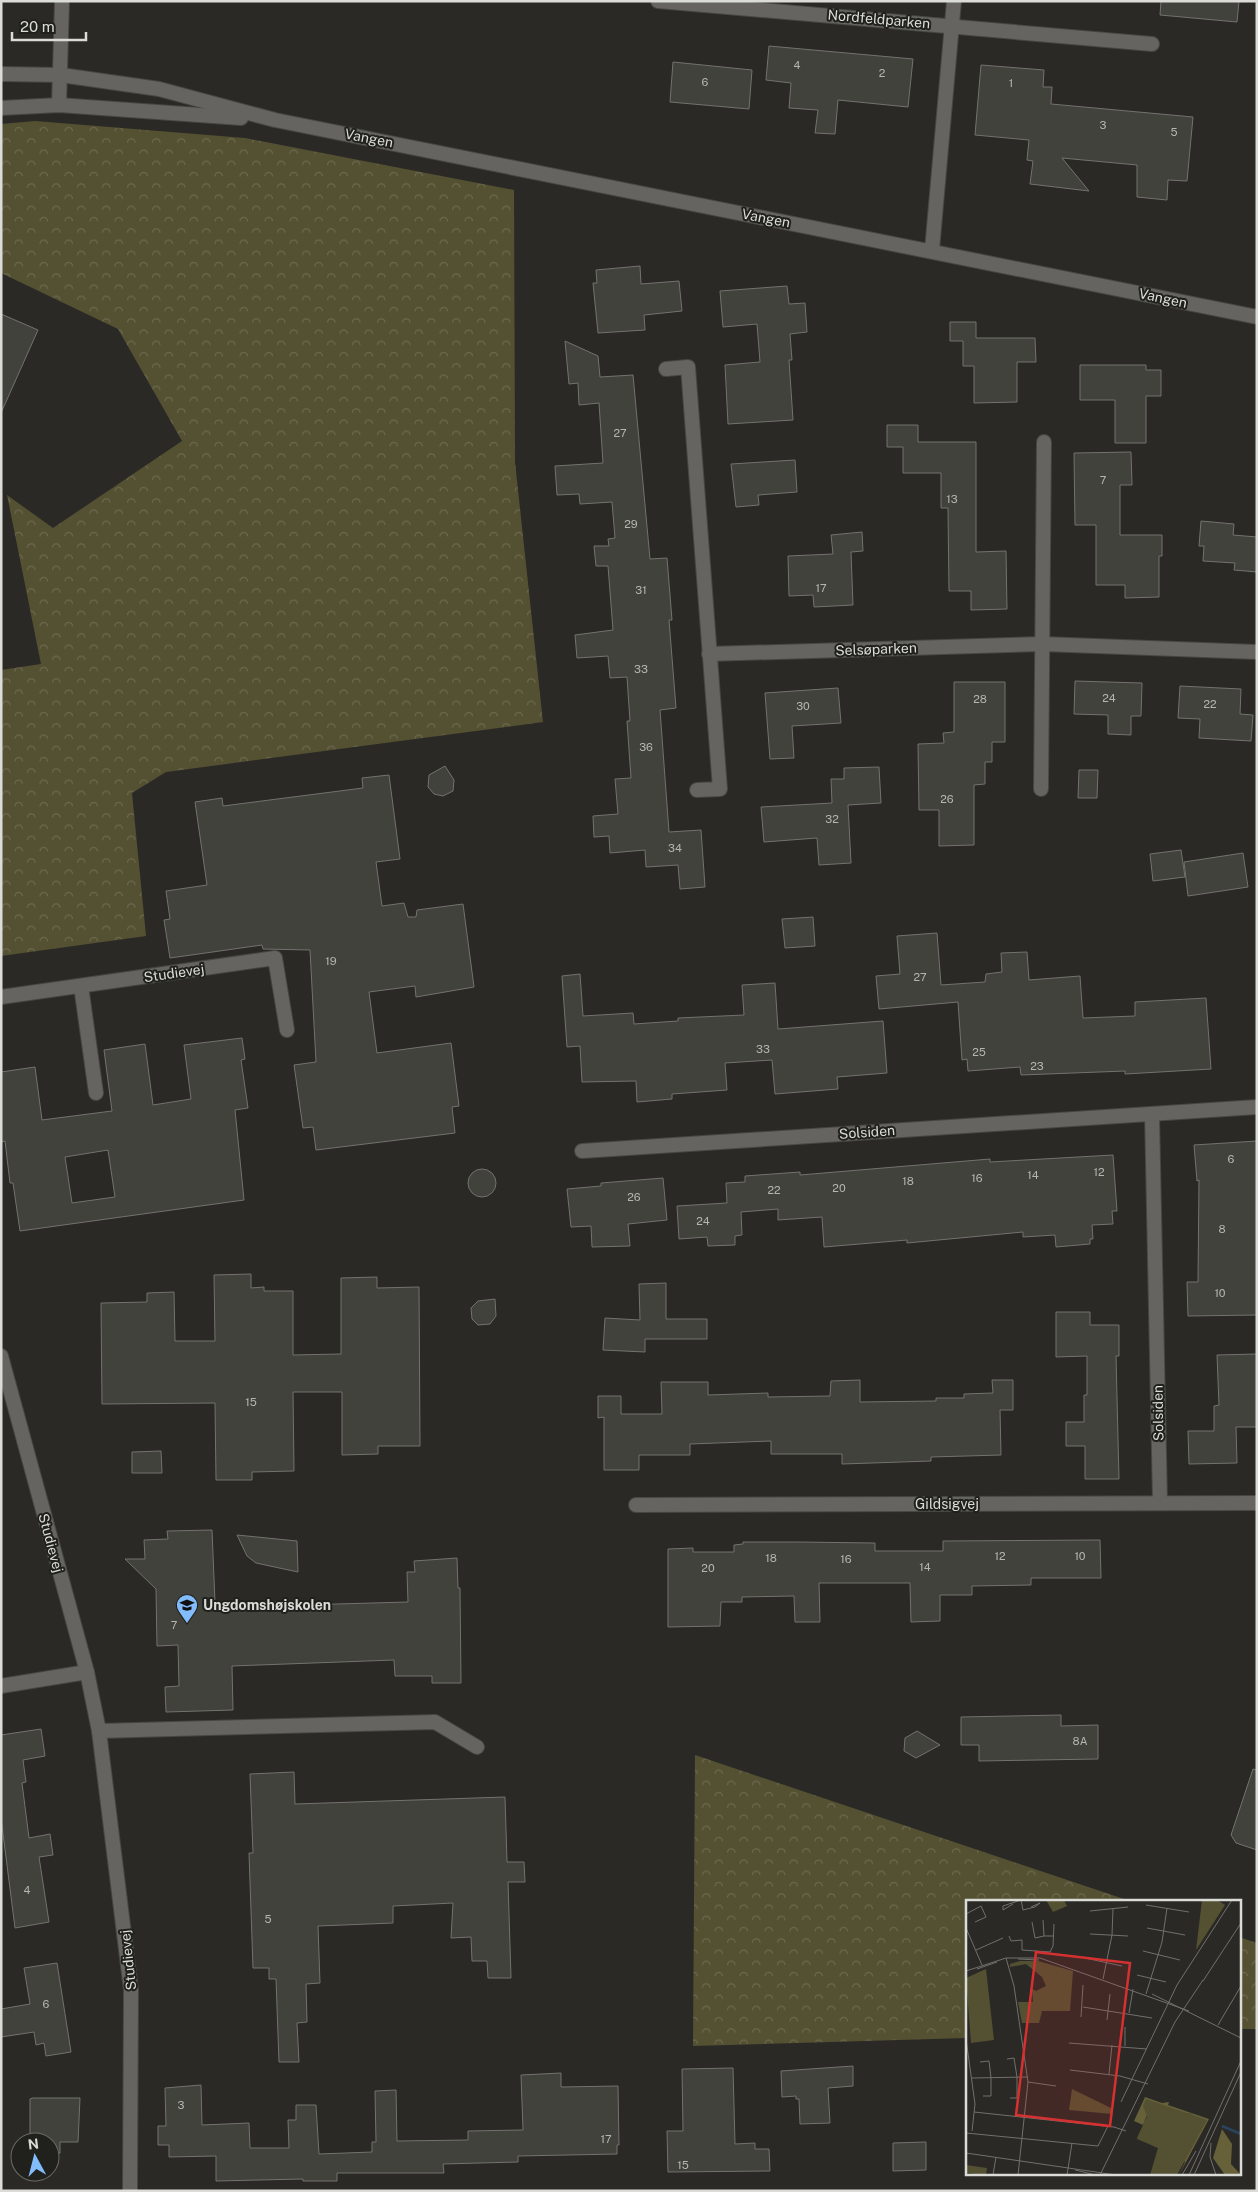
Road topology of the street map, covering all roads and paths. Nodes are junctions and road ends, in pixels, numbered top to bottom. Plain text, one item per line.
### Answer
1 (62, 1) edge
2 (658, 1) edge
3 (954, 1) edge
4 (952, 25) junction
5 (1152, 44) dead end
6 (1, 74) edge
7 (61, 75) junction
8 (59, 105) junction
9 (1, 108) edge
10 (275, 120) junction
11 (932, 250) junction
12 (1257, 317) edge
13 (666, 369) dead end
14 (1044, 442) dead end
15 (1042, 644) junction
16 (1257, 652) edge
17 (710, 654) junction
18 (1041, 789) dead end
19 (697, 790) dead end
20 (81, 986) junction
21 (1, 997) edge
22 (287, 1030) dead end
23 (96, 1093) dead end
24 (1257, 1107) edge
25 (1152, 1114) junction
26 (582, 1151) dead end
27 (1, 1356) edge
28 (1160, 1502) junction
29 (1257, 1503) edge
30 (636, 1505) dead end
31 (87, 1672) junction
32 (1, 1686) edge
33 (99, 1731) junction
34 (477, 1747) dead end
35 (130, 2191) edge

1 - 7 street
2 - 4 street, Nordfeldparken
3 - 4 street
4 - 5 street, Nordfeldparken
4 - 11 street
6 - 7 street, Vangen
7 - 8 street
7 - 10 street, Vangen
8 - 9 street, Vangen
8 - 10 street, Vangen
10 - 11 street, Vangen
11 - 12 street, Vangen
13 - 17 street
14 - 15 street
15 - 16 street, Selsøparken
15 - 17 street, Selsøparken
15 - 18 street
17 - 19 street
20 - 21 street, Studievej
20 - 22 street, Studievej
20 - 23 street
24 - 25 street, Solsiden
25 - 26 street, Solsiden
25 - 28 street, Solsiden
27 - 31 street, Studievej
28 - 29 street, Gildsigvej
28 - 30 street, Gildsigvej
31 - 32 street
31 - 33 street, Studievej
33 - 34 street
33 - 35 street, Studievej

